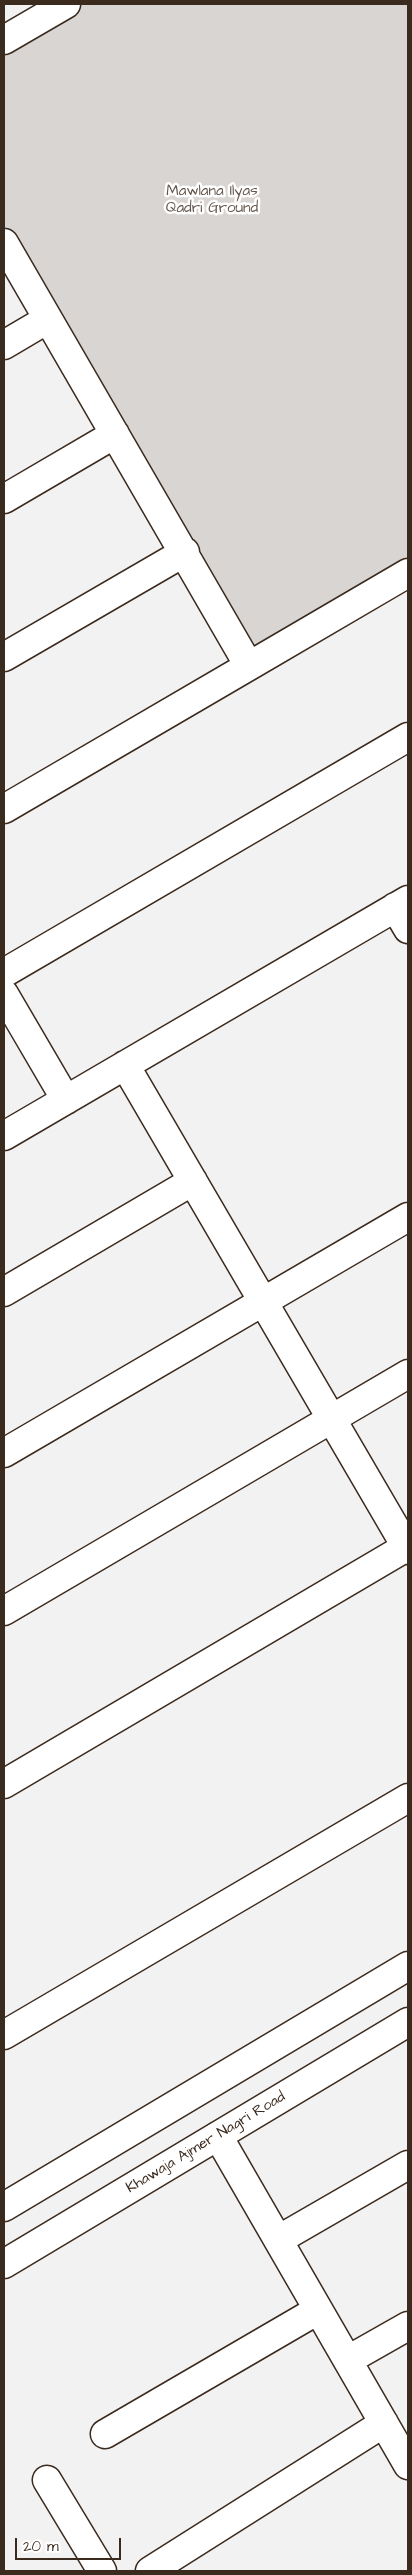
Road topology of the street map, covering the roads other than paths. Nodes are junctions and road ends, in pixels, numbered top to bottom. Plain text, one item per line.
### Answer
1 (66, 4) edge
2 (4, 40) edge
3 (4, 243) edge
4 (48, 319) junction
5 (4, 345) edge
6 (116, 434) junction
7 (4, 500) edge
8 (184, 552) junction
9 (408, 573) edge
10 (4, 658) edge
11 (249, 666) junction
12 (408, 737) edge
13 (4, 810) edge
14 (404, 912) edge
15 (4, 974) edge
16 (4, 994) edge
17 (125, 1065) junction
18 (66, 1100) junction
19 (4, 1136) edge
20 (193, 1181) junction
21 (408, 1216) edge
22 (4, 1292) edge
23 (263, 1302) junction
24 (408, 1374) edge
25 (332, 1418) junction
26 (4, 1453) edge
27 (408, 1548) edge
28 (4, 1611) edge
29 (4, 1784) edge
30 (408, 1798) edge
31 (408, 1966) edge
32 (408, 2022) edge
33 (4, 2035) edge
34 (218, 2136) junction
35 (408, 2165) edge
36 (4, 2207) edge
37 (278, 2240) junction
38 (4, 2264) edge
39 (318, 2310) junction
40 (408, 2326) edge
41 (348, 2360) junction
42 (384, 2422) junction
43 (105, 2434) dead end
44 (408, 2465) edge
45 (47, 2480) dead end
46 (102, 2571) edge
47 (150, 2571) edge

1 - 2 street
3 - 4 street
4 - 5 street
4 - 6 street
6 - 7 street
6 - 8 street
8 - 10 street
8 - 11 street
9 - 11 street
11 - 13 street
12 - 15 street
14 - 17 street
16 - 18 street
17 - 18 street
17 - 20 street
18 - 19 street
20 - 22 street
20 - 23 street
21 - 23 street
23 - 25 street
23 - 26 street
24 - 25 street
25 - 27 street
25 - 28 street
27 - 29 street
30 - 33 street
31 - 36 street
32 - 34 street, Khawaja Ajmer Nagri Road
34 - 37 street
34 - 38 street, Khawaja Ajmer Nagri Road
35 - 37 street
37 - 39 street
39 - 41 street
39 - 43 street
40 - 41 street
41 - 42 street
42 - 44 street
42 - 47 street
45 - 46 street

